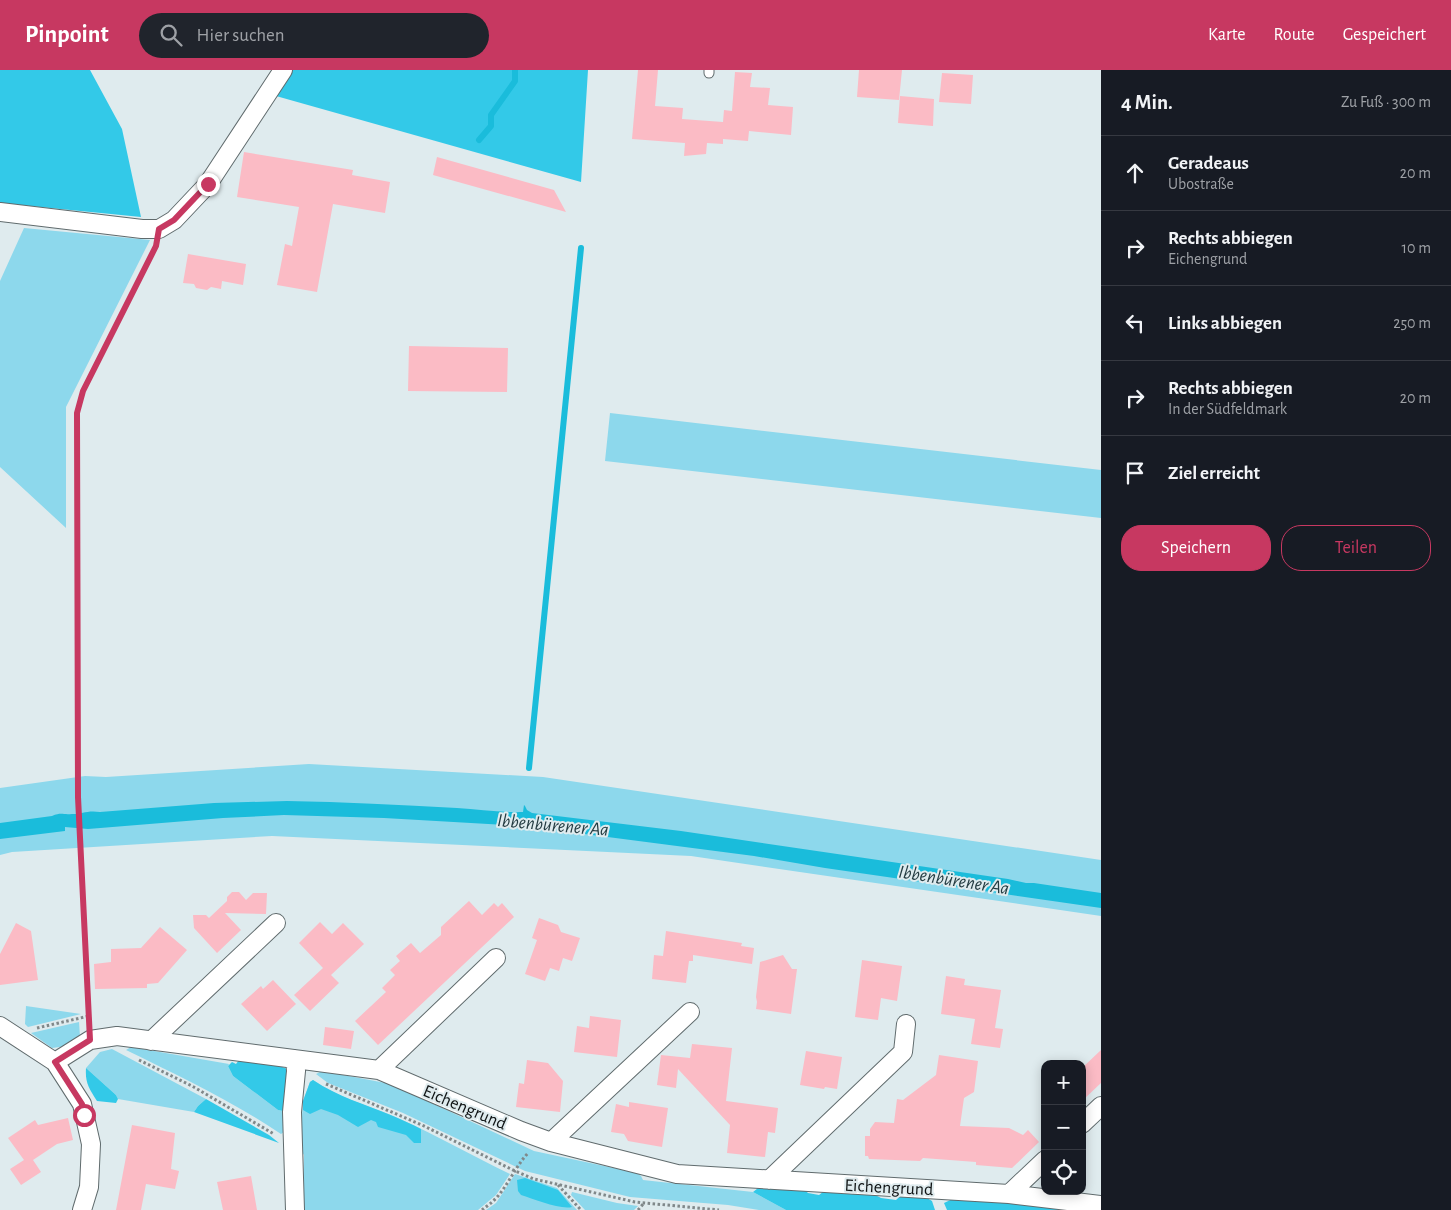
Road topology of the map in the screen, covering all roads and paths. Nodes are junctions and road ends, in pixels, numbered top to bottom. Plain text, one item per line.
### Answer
1 (283, 70) edge
2 (0, 212) edge
3 (159, 229) junction
4 (276, 923) dead end
5 (496, 958) dead end
6 (690, 1012) dead end
7 (89, 1016) junction
8 (906, 1024) dead end
9 (0, 1026) edge
10 (34, 1028) dead end
11 (90, 1040) junction
12 (151, 1041) junction
13 (133, 1057) dead end
14 (295, 1059) junction
15 (55, 1062) junction
16 (379, 1070) junction
17 (321, 1081) dead end
18 (1101, 1106) edge
19 (1086, 1120) edge
20 (551, 1142) junction
21 (292, 1145) junction
22 (1041, 1164) edge
23 (515, 1171) junction
24 (769, 1180) junction
25 (558, 1184) junction
26 (1009, 1194) junction
27 (644, 1203) junction
28 (1101, 1205) edge
29 (82, 1210) edge
30 (295, 1210) edge
31 (482, 1210) edge
32 (581, 1210) edge
33 (638, 1210) edge
34 (719, 1210) edge

1 - 3 street
2 - 3 street
3 - 7 path
4 - 12 street
5 - 16 street
6 - 20 street
7 - 10 path
7 - 11 path
8 - 24 street
9 - 15 street
11 - 12 street, Eichengrund
11 - 15 street, Eichengrund
12 - 14 street, Eichengrund
13 - 21 path
14 - 16 street, Eichengrund
14 - 21 street
15 - 29 street
16 - 20 street, Eichengrund
17 - 23 path
18 - 19 street
20 - 23 path
20 - 24 street, Eichengrund
21 - 30 street
22 - 26 street
23 - 25 path
23 - 31 path
24 - 26 street, Eichengrund
25 - 27 path
25 - 32 path
26 - 28 street, Eichengrund
27 - 33 path
27 - 34 path

